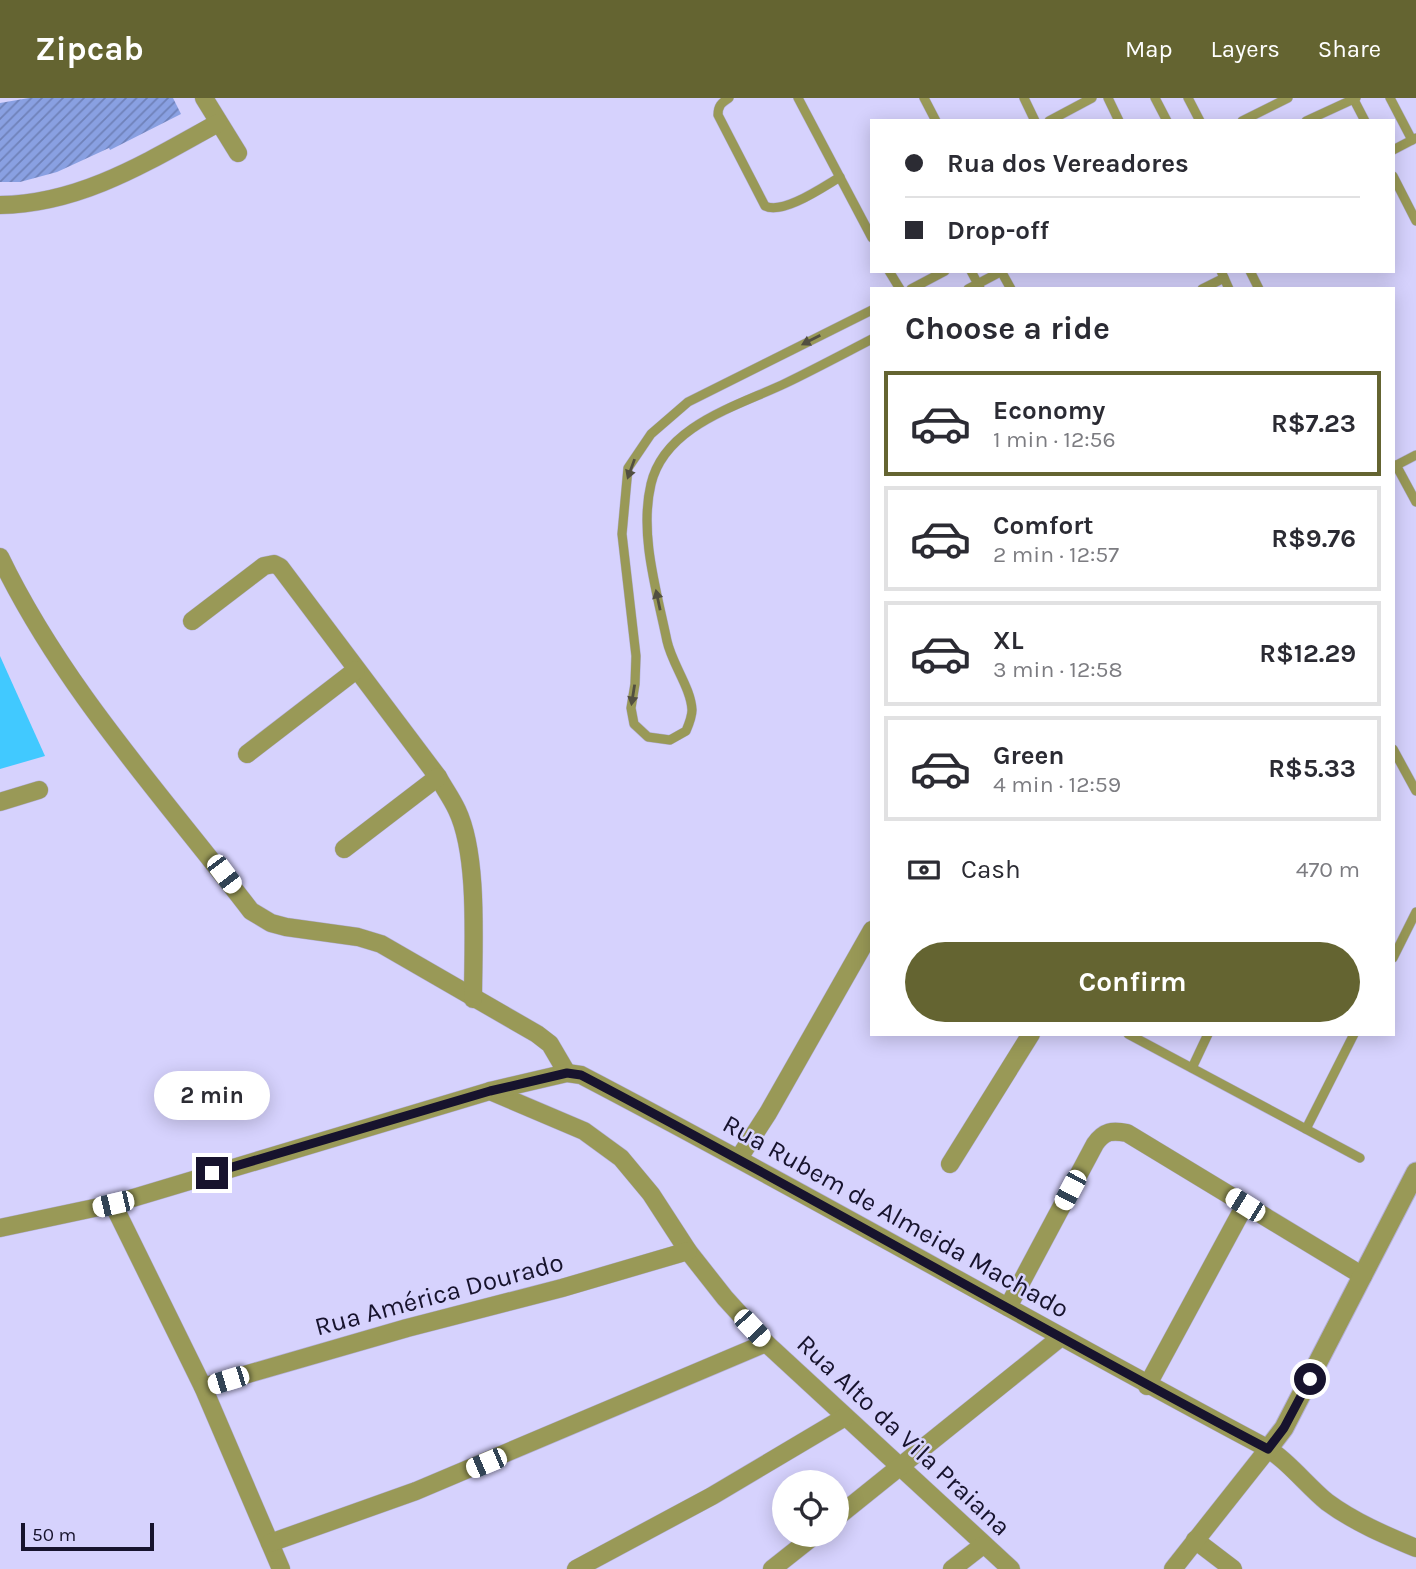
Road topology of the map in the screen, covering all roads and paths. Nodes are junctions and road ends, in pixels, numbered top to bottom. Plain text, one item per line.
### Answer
1 (204, 98) edge
2 (729, 98) edge
3 (798, 98) edge
4 (924, 98) edge
5 (1024, 98) edge
6 (1092, 98) edge
7 (1108, 98) edge
8 (1156, 98) edge
9 (1188, 98) edge
10 (1354, 98) edge
11 (1390, 98) edge
12 (1284, 99) edge
13 (1268, 102) edge
14 (935, 119) edge
15 (1034, 119) edge
16 (1053, 119) edge
17 (1118, 119) edge
18 (1166, 119) edge
19 (1199, 119) edge
20 (1245, 119) edge
21 (1310, 119) edge
22 (1364, 119) edge
23 (218, 122) junction
24 (1414, 139) edge
25 (1395, 149) edge
26 (238, 153) dead end
27 (840, 177) junction
28 (1395, 180) edge
29 (0, 205) edge
30 (1416, 221) edge
31 (870, 234) edge
32 (941, 273) edge
33 (998, 273) edge
34 (1223, 274) edge
35 (979, 286) edge
36 (915, 287) edge
37 (1205, 287) edge
38 (870, 311) edge
39 (870, 341) edge
40 (1416, 455) edge
41 (1395, 466) edge
42 (1395, 468) edge
43 (1416, 502) edge
44 (0, 556) edge
45 (192, 621) dead end
46 (356, 670) junction
47 (1395, 753) edge
48 (247, 754) dead end
49 (438, 777) junction
50 (39, 790) dead end
51 (1416, 791) edge
52 (0, 802) edge
53 (344, 849) dead end
54 (1416, 912) edge
55 (870, 934) edge
56 (1395, 954) edge
57 (473, 999) junction
58 (1030, 1036) edge
59 (1132, 1036) edge
60 (1207, 1036) edge
61 (1353, 1036) edge
62 (1192, 1068) junction
63 (567, 1073) junction
64 (490, 1091) junction
65 (1306, 1129) junction
66 (739, 1158) junction
67 (1360, 1158) dead end
68 (950, 1164) dead end
69 (1416, 1172) edge
70 (113, 1204) junction
71 (1245, 1205) junction
72 (0, 1228) edge
73 (688, 1251) junction
74 (1363, 1276) junction
75 (1008, 1307) junction
76 (1061, 1336) junction
77 (766, 1343) junction
78 (1147, 1386) junction
79 (203, 1387) junction
80 (845, 1417) junction
81 (1268, 1449) junction
82 (901, 1468) junction
83 (849, 1508) edge
84 (1195, 1541) junction
85 (1411, 1541) edge
86 (270, 1542) junction
87 (983, 1545) junction
88 (800, 1547) edge
89 (281, 1569) edge
90 (576, 1569) edge
91 (772, 1569) edge
92 (952, 1569) edge
93 (1011, 1569) edge
94 (1173, 1569) edge
95 (1233, 1569) edge

1 - 23 street
2 - 27 lane
3 - 27 lane
4 - 14 lane
5 - 15 lane
6 - 16 lane
7 - 17 lane
8 - 18 lane
9 - 19 lane
10 - 21 lane
10 - 22 lane
11 - 24 lane
12 - 13 lane
13 - 20 lane
23 - 26 street
23 - 29 street
24 - 25 lane
27 - 31 lane
28 - 30 lane
32 - 36 lane
33 - 35 lane
34 - 37 lane
38 -> 39 lane
40 - 41 lane
42 - 43 lane
44 - 57 street
45 - 46 street
46 - 48 street
46 - 49 street
47 - 51 lane
49 - 53 street
49 - 57 street
50 - 52 street
54 - 56 lane
55 - 66 street
57 - 63 street
58 - 68 street
59 - 62 lane
60 - 62 lane
61 - 65 lane
62 - 65 lane
63 - 64 street
63 - 66 street, Rua Rubem de Almeida Machado
64 - 70 street
64 - 73 street, Rua Alto da Vila Praiana
65 - 67 lane
66 - 75 street, Rua Rubem de Almeida Machado
69 - 74 street
70 - 72 street
70 - 79 street
71 - 74 street
71 - 75 street
71 - 78 street
73 - 77 street, Rua Alto da Vila Praiana
73 - 79 street, Rua América Dourado
74 - 81 street
75 - 76 street, Rua Rubem de Almeida Machado
76 - 78 street, Rua Rubem de Almeida Machado
76 - 82 street
77 - 80 street, Rua Alto da Vila Praiana
77 - 86 street
78 - 81 street, Rua Rubem de Almeida Machado
79 - 86 street
80 - 82 street, Rua Alto da Vila Praiana
80 - 90 street
81 - 84 street
81 - 85 street, Rua Rubem de Almeida Machado
82 - 83 street
82 - 87 street, Rua Alto da Vila Praiana
84 - 94 street
84 - 95 street
86 - 89 street
87 - 92 street
87 - 93 street, Rua Alto da Vila Praiana
88 - 91 street

